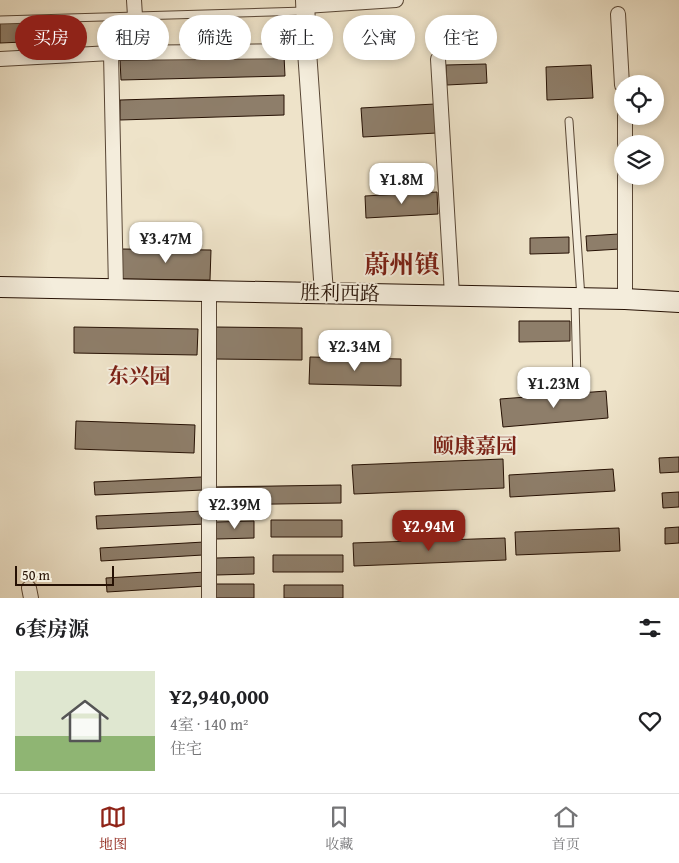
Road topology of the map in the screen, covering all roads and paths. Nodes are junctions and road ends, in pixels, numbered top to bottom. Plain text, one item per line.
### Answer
1 (134, 0) edge
2 (396, 0) edge
3 (305, 6) edge
4 (618, 14) dead end
5 (135, 15) edge
6 (152, 15) edge
7 (97, 17) edge
8 (0, 20) edge
9 (261, 51) edge
10 (169, 52) edge
11 (97, 54) edge
12 (0, 59) edge
13 (111, 60) edge
14 (308, 60) edge
15 (438, 60) edge
16 (621, 75) edge
17 (569, 121) dead end
18 (625, 185) edge
19 (0, 287) edge
20 (116, 289) junction
21 (209, 290) junction
22 (324, 293) junction
23 (452, 295) junction
24 (578, 298) junction
25 (625, 299) junction
26 (679, 302) edge
27 (577, 381) dead end
28 (209, 598) edge

1 - 5 street
2 - 3 street
3 - 6 lane
4 - 16 street
7 - 8 lane
9 - 10 street
11 - 12 street
13 - 20 street
14 - 22 street
15 - 23 street
17 - 24 lane
18 - 25 street
19 - 20 main road, 胜利西路
20 - 21 main road, 胜利西路
21 - 22 main road, 胜利西路
21 - 28 street
22 - 23 main road, 胜利西路
23 - 24 main road, 胜利西路
24 - 25 main road, 胜利西路
24 - 27 lane
25 - 26 main road, 胜利西路

